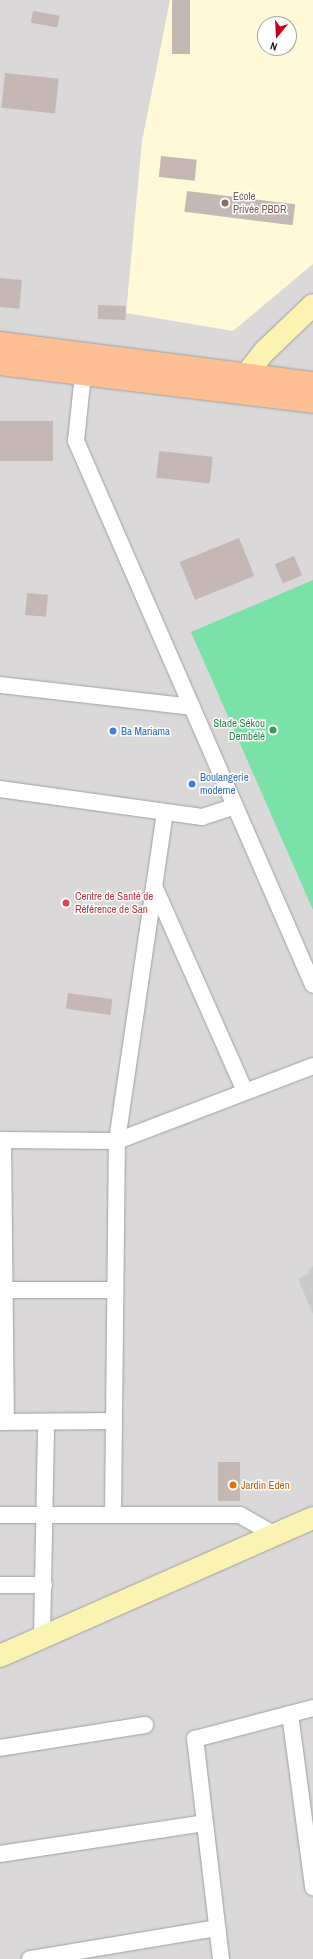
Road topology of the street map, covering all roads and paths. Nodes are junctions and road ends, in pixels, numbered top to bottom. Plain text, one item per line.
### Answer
1 (313, 305) edge
2 (0, 343) edge
3 (0, 364) edge
4 (83, 374) junction
5 (313, 383) edge
6 (245, 384) junction
7 (313, 402) edge
8 (0, 685) edge
9 (192, 707) junction
10 (0, 790) edge
11 (235, 806) junction
12 (165, 812) junction
13 (154, 886) junction
14 (313, 985) edge
15 (313, 1066) edge
16 (245, 1092) junction
17 (2, 1140) edge
18 (117, 1141) junction
19 (2, 1209) edge
20 (3, 1290) edge
21 (116, 1290) junction
22 (114, 1421) junction
23 (3, 1422) edge
24 (46, 1422) junction
25 (0, 1515) edge
26 (45, 1515) junction
27 (113, 1515) junction
28 (313, 1518) edge
29 (275, 1535) junction
30 (0, 1585) edge
31 (44, 1585) junction
32 (42, 1637) junction
33 (0, 1656) edge
34 (313, 1708) edge
35 (290, 1714) junction
36 (145, 1725) dead end
37 (0, 1748) edge
38 (308, 1810) edge
39 (205, 1823) junction
40 (0, 1854) edge
41 (313, 1888) edge
42 (217, 1928) junction
43 (30, 1959) edge
44 (221, 1959) edge

1 - 6 main road
2 - 6 main road
3 - 4 main road
4 - 6 main road
4 - 9 street
5 - 6 main road
6 - 7 main road
8 - 9 street
9 - 11 street
10 - 12 street
11 - 12 street
11 - 14 street
12 - 13 street
13 - 16 street
13 - 18 street
15 - 16 street
16 - 18 street
17 - 18 street
17 - 19 street
18 - 21 street
19 - 20 street
20 - 21 street
20 - 23 street
21 - 22 street
22 - 24 street
22 - 27 street
23 - 24 street
24 - 26 street
25 - 26 street
26 - 27 street
26 - 31 street
27 - 29 street
28 - 29 main road
29 - 32 main road
30 - 31 street
31 - 32 street
32 - 33 main road
34 - 35 street
35 - 38 street
35 - 39 street
36 - 37 street
38 - 41 street
39 - 40 street
39 - 42 street
42 - 43 street
42 - 44 street

